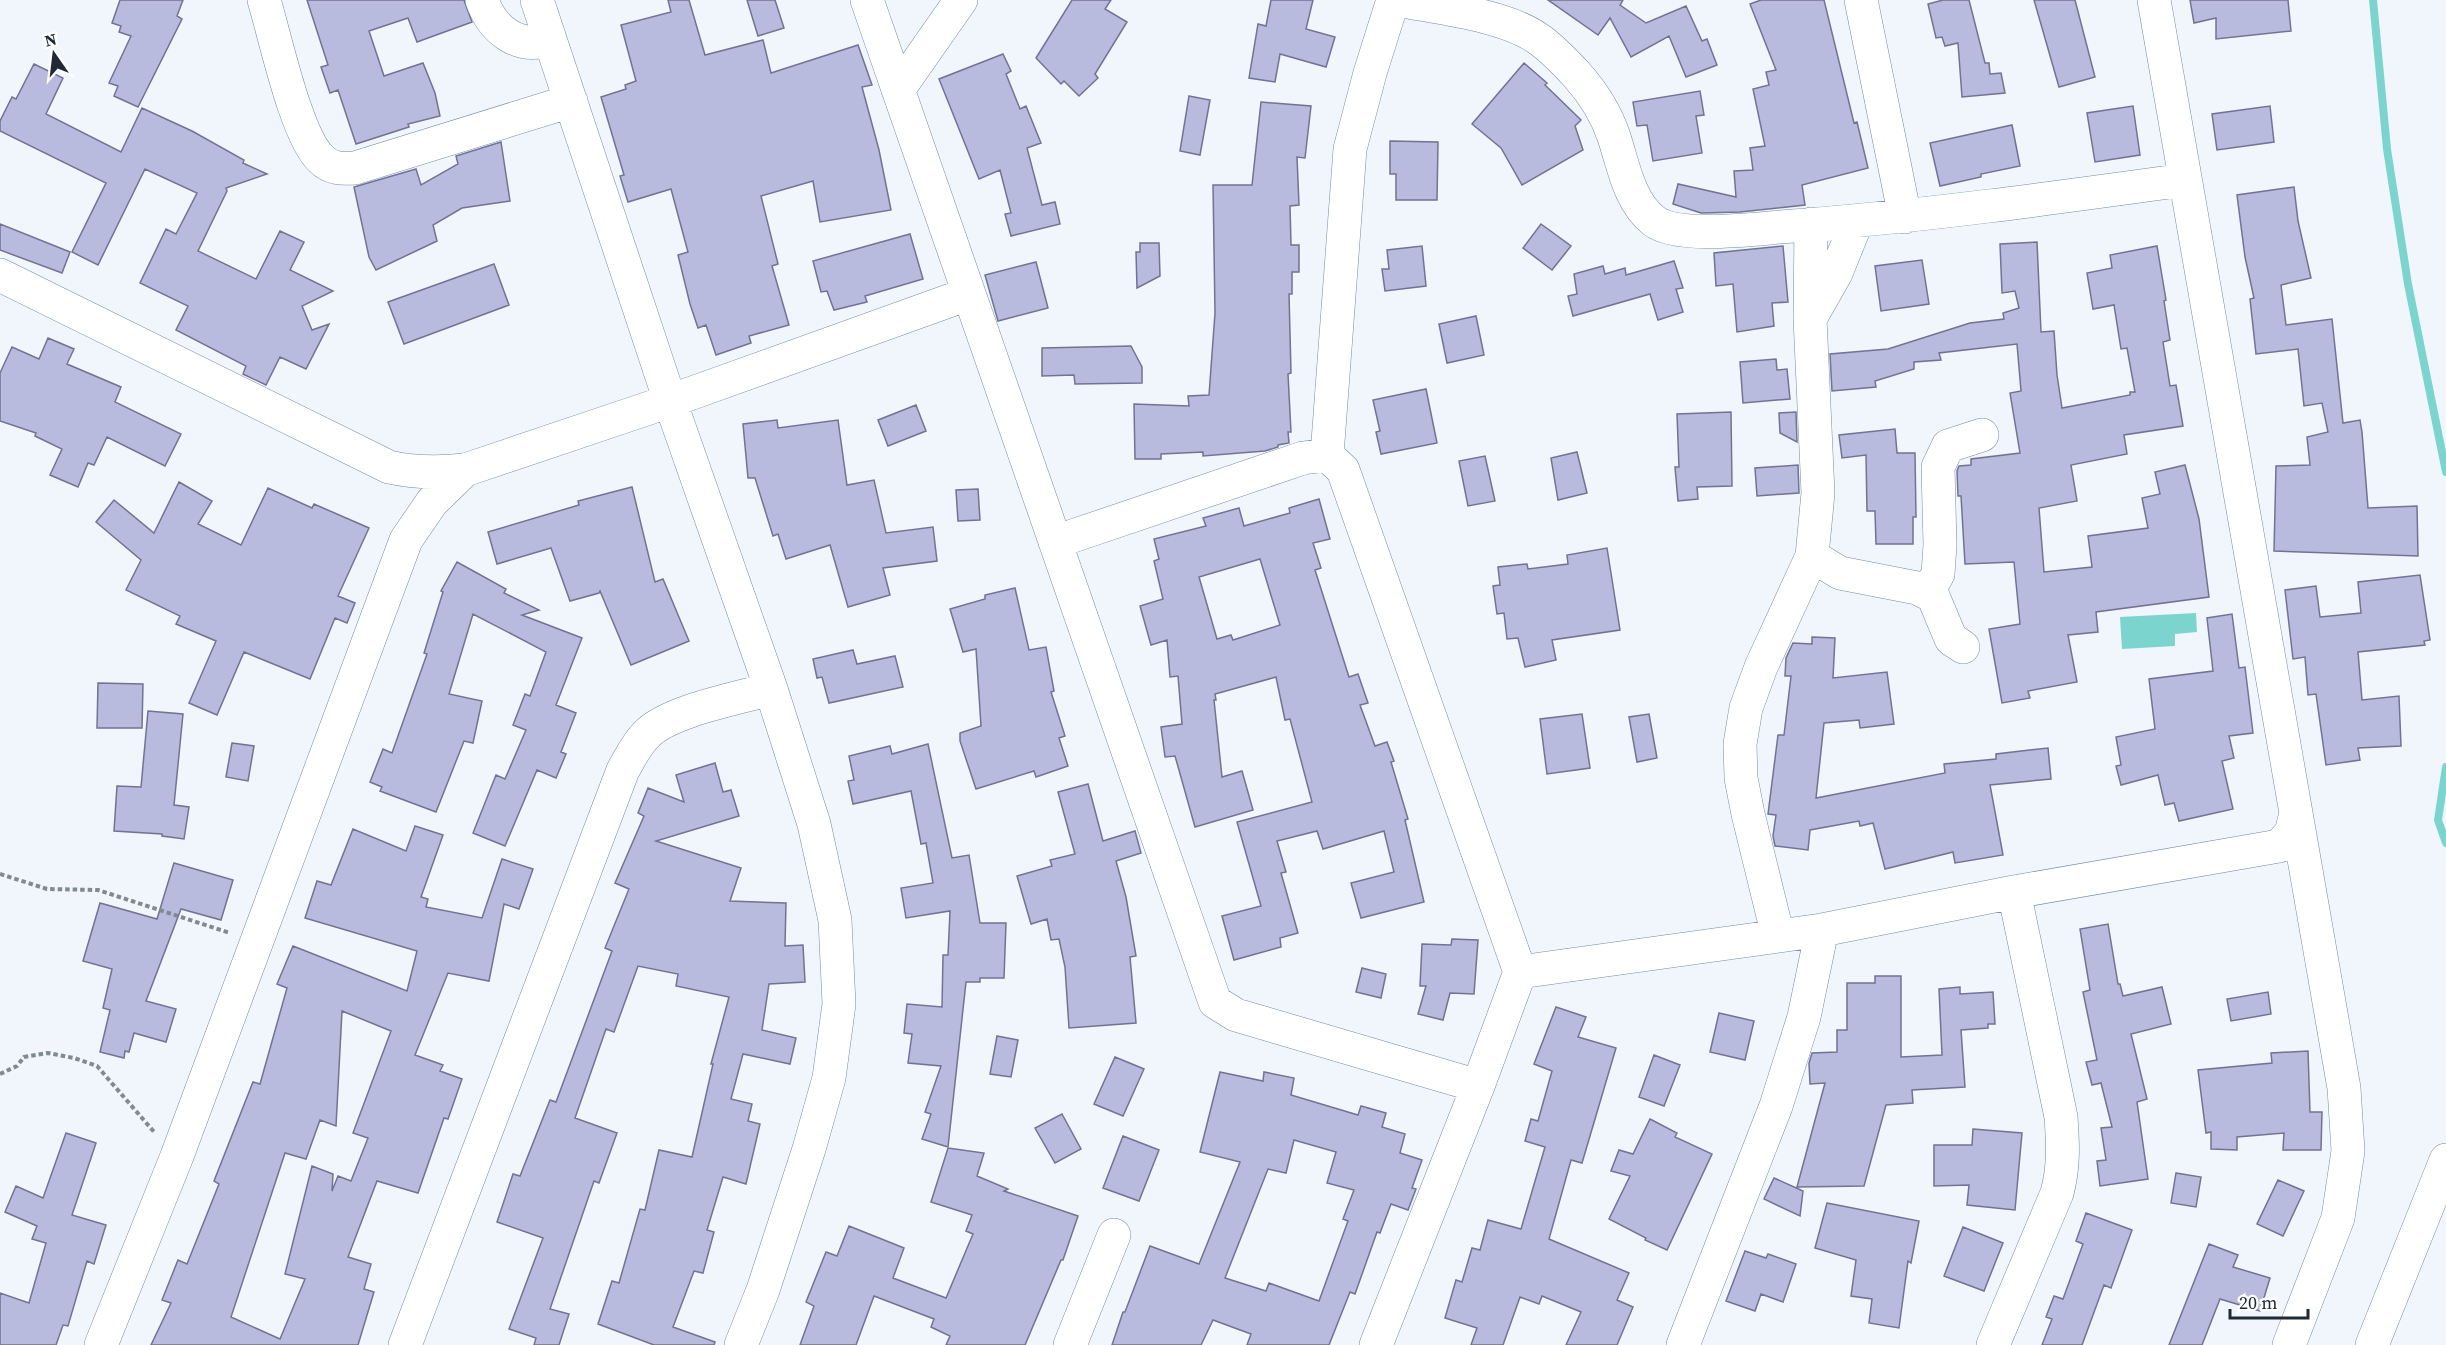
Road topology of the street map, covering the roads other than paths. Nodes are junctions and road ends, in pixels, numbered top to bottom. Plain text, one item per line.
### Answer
1 (264, 0) edge
2 (482, 0) edge
3 (537, 0) edge
4 (867, 0) edge
5 (961, 0) edge
6 (1393, 0) edge
7 (1398, 0) edge
8 (1861, 0) edge
9 (2154, 0) edge
10 (550, 39) junction
11 (898, 90) junction
12 (571, 101) junction
13 (2184, 180) junction
14 (1905, 217) junction
15 (1857, 221) junction
16 (1811, 224) junction
17 (0, 275) edge
18 (968, 294) junction
19 (1810, 318) junction
20 (670, 401) junction
21 (1982, 435) dead end
22 (1327, 454) junction
23 (465, 470) junction
24 (1055, 542) junction
25 (1812, 556) junction
26 (1927, 593) junction
27 (1962, 647) dead end
28 (771, 689) junction
29 (2296, 813) junction
30 (2014, 892) junction
31 (1822, 930) junction
32 (1778, 936) junction
33 (1520, 972) junction
34 (1478, 1086) junction
35 (2446, 1160) edge
36 (1114, 1235) dead end
37 (100, 1345) edge
38 (405, 1345) edge
39 (741, 1345) edge
40 (1070, 1345) edge
41 (1376, 1345) edge
42 (1683, 1345) edge
43 (1993, 1345) edge
44 (2289, 1345) edge
45 (2372, 1345) edge

1 - 12 street
2 - 10 street
3 - 10 street
4 - 11 street
5 - 11 street
6 - 22 street
7 - 16 street
8 - 14 street
9 - 13 street
10 - 12 street
11 - 18 street
12 - 20 street
13 - 14 street
13 - 29 street
14 - 15 street
15 - 16 street
15 - 19 street
16 - 19 street
17 - 23 street
18 - 20 street
18 - 24 street
19 - 25 street
20 - 23 street
20 - 28 street
21 - 26 street
22 - 24 street
22 - 33 street
23 - 37 street
24 - 34 street
25 - 26 street
25 - 32 street
26 - 27 street
28 - 38 street
28 - 39 street
29 - 30 street
29 - 44 street
30 - 31 street
30 - 43 street
31 - 32 street
31 - 42 street
32 - 33 street
33 - 34 street
34 - 41 street
35 - 45 street
36 - 40 street

